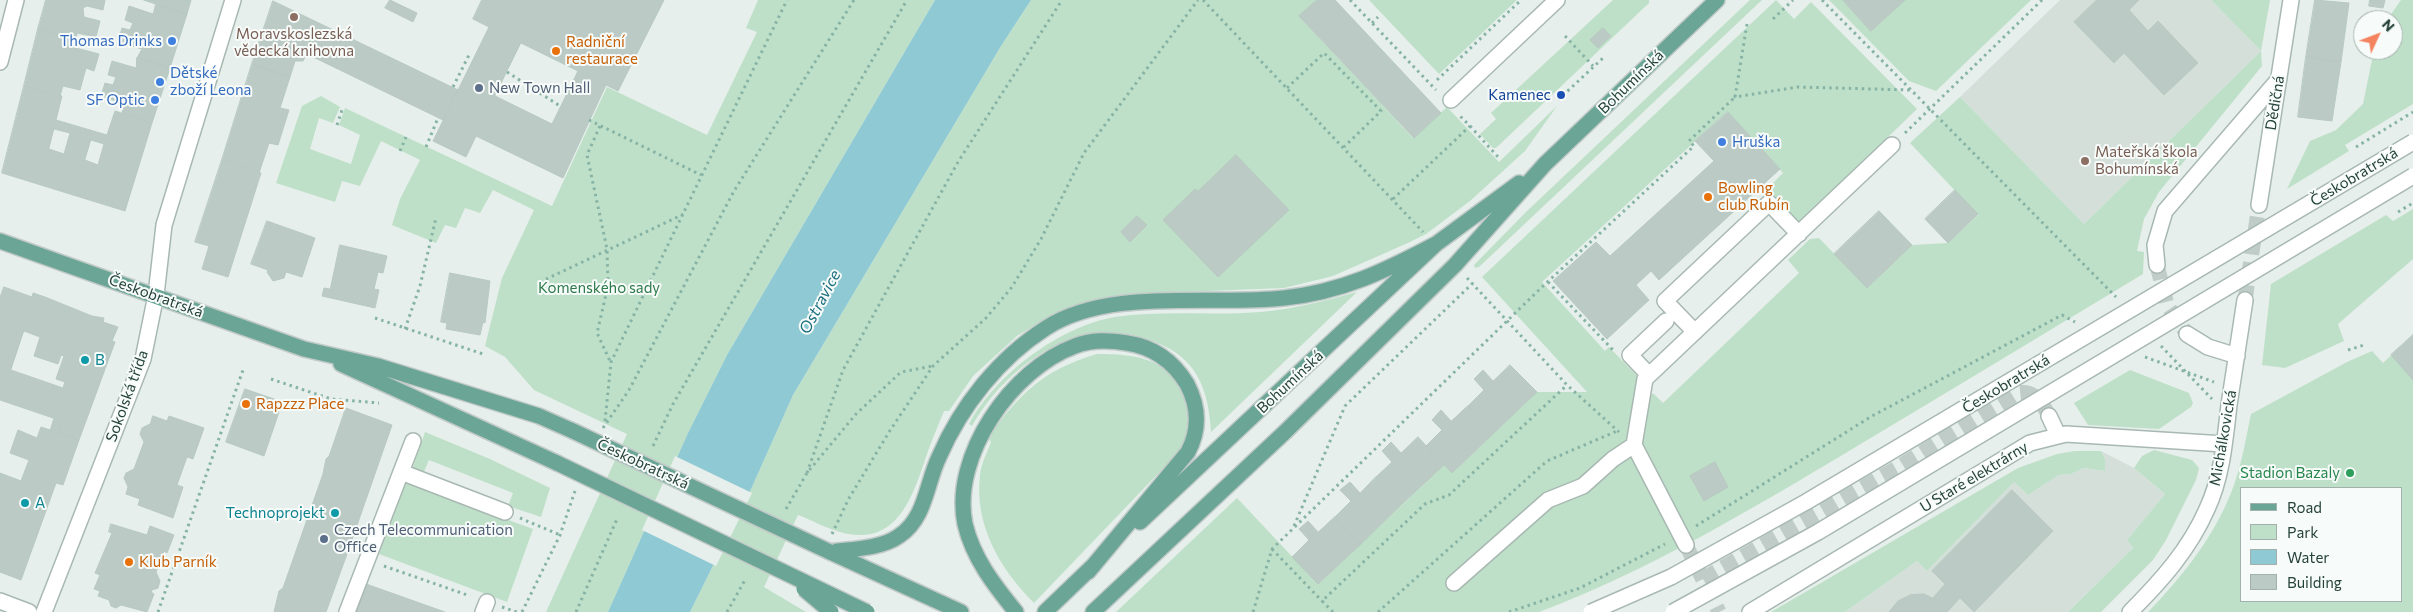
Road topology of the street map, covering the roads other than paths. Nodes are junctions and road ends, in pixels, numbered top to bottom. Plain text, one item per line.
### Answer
1 (16, 0) edge
2 (233, 0) edge
3 (1558, 0) edge
4 (1717, 0) edge
5 (2291, 0) edge
6 (1, 51) edge
7 (2280, 79) junction
8 (1450, 101) road end
9 (2413, 142) edge
10 (1892, 146) road end
11 (1545, 164) junction
12 (2413, 176) edge
13 (2258, 205) tunnel mouth
14 (1799, 234) junction
15 (1, 244) edge
16 (1436, 244) junction
17 (2157, 266) tunnel mouth
18 (156, 295) junction
19 (2245, 300) tunnel mouth
20 (1666, 321) dead end
21 (1695, 332) junction
22 (2187, 334) tunnel mouth
23 (312, 351) junction
24 (2237, 356) junction
25 (1649, 375) junction
26 (2049, 416) tunnel mouth
27 (2058, 435) junction
28 (413, 441) dead end
29 (2224, 444) junction
30 (1634, 445) junction
31 (401, 472) junction
32 (505, 512) road end
33 (1683, 540) tunnel mouth
34 (830, 552) junction
35 (1088, 572) junction
36 (786, 574) junction
37 (1454, 583) dead end
38 (0, 601) edge
39 (29, 612) edge
40 (44, 612) edge
41 (347, 612) edge
42 (831, 612) edge
43 (867, 612) edge
44 (961, 612) edge
45 (1016, 612) edge
46 (1045, 612) edge
47 (1095, 612) edge
48 (1591, 612) edge
49 (1673, 612) edge
50 (1750, 612) edge
51 (2130, 612) edge

1 - 6 street
2 - 18 street, Sokolská třída
3 - 8 street
4 - 11 main road, Bohumínská
5 - 7 street, Dědičná
7 - 13 street, Dědičná
7 - 17 street
9 - 48 street, Českobratrská, bridge
10 - 14 street
11 - 16 main road, Bohumínská
11 - 47 main road, Bohumínská
12 - 49 street, Českobratrská, bridge
14 - 21 street
14 - 21 street
15 - 18 main road, Českobratrská
16 - 34 main road
16 - 35 main road, Bohumínská
18 - 23 main road, Českobratrská
18 - 40 street, Sokolská třída
19 - 24 street
20 - 25 street
21 - 25 street
22 - 24 street
23 - 34 main road, Českobratrská, bridge
23 - 36 main road, Českobratrská, bridge
24 - 29 street, Michálkovická
25 - 30 street
26 - 27 street
27 - 29 street, U Staré elektrárny
27 - 50 street, U Staré elektrárny
28 - 31 street
29 - 51 street, Michálkovická
30 - 33 street
30 - 37 street
31 - 32 street
31 - 41 street
34 - 44 main road, Českobratrská
35 - 45 main road
35 - 46 main road, Bohumínská
36 - 42 main road, bridge
36 - 43 main road, Českobratrská, bridge
38 - 39 street

